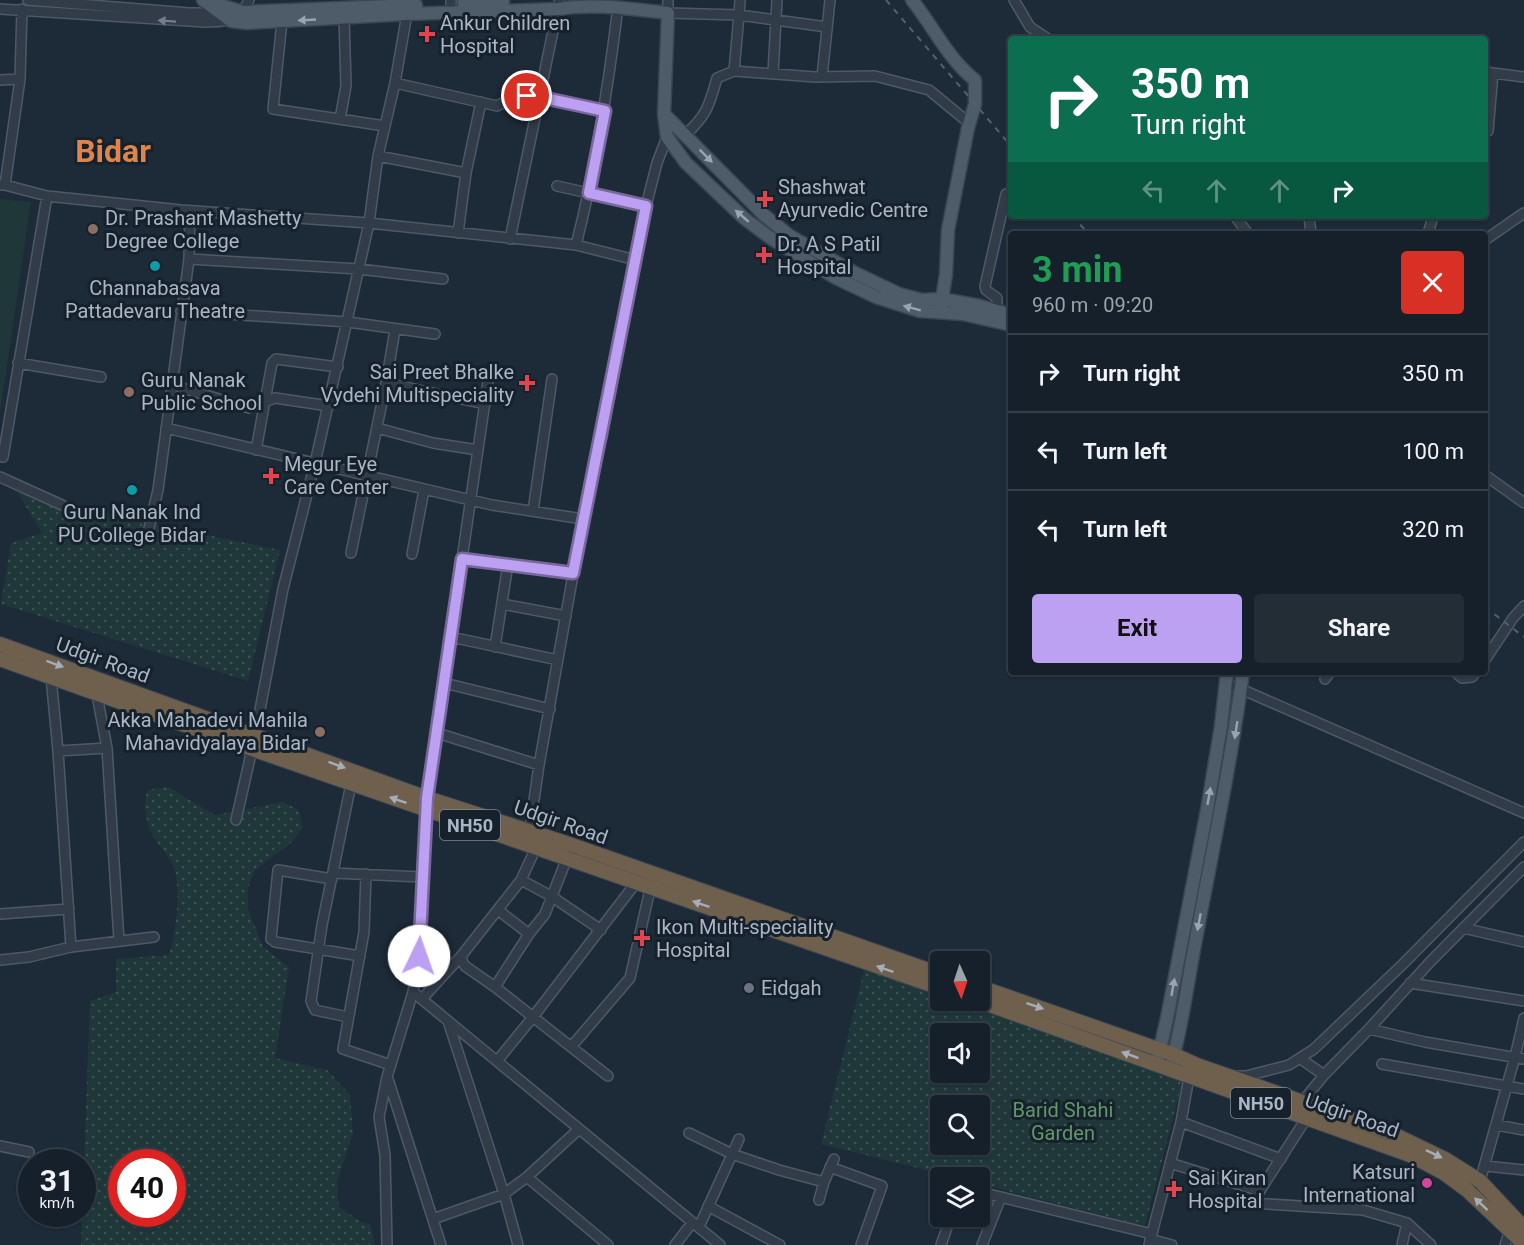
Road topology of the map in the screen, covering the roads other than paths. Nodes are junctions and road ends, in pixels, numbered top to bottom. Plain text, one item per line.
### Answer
1 (28, 0) edge
2 (203, 0) edge
3 (740, 0) edge
4 (777, 0) edge
5 (830, 0) edge
6 (912, 0) edge
7 (1014, 0) edge
8 (451, 2) edge
9 (610, 4) edge
10 (558, 5) junction
11 (668, 6) edge
12 (0, 9) edge
13 (22, 9) junction
14 (408, 10) junction
15 (235, 11) edge
16 (739, 15) junction
17 (344, 18) junction
18 (282, 21) junction
19 (776, 21) junction
20 (827, 27) junction
21 (1044, 36) edge
22 (734, 71) junction
23 (1489, 73) edge
24 (772, 74) junction
25 (822, 77) junction
26 (1524, 78) edge
27 (20, 79) junction
28 (0, 80) edge
29 (395, 83) junction
30 (540, 97) junction
31 (481, 102) junction
32 (605, 111) junction
33 (664, 114) junction
34 (340, 119) junction
35 (969, 123) junction
36 (385, 126) junction
37 (1488, 131) dead end
38 (686, 135) junction
39 (667, 137) junction
40 (378, 156) junction
41 (466, 173) junction
42 (2, 185) edge
43 (557, 186) dead end
44 (589, 193) junction
45 (1006, 194) dead end
46 (46, 195) junction
47 (646, 206) junction
48 (189, 211) junction
49 (1524, 213) edge
50 (369, 223) junction
51 (458, 233) junction
52 (1488, 238) edge
53 (510, 239) junction
54 (576, 245) junction
55 (189, 259) junction
56 (636, 260) junction
57 (359, 269) junction
58 (443, 279) dead end
59 (942, 299) junction
60 (997, 310) junction
61 (181, 311) junction
62 (940, 312) junction
63 (1008, 314) edge
64 (348, 322) junction
65 (1008, 324) edge
66 (395, 330) junction
67 (435, 334) dead end
68 (18, 363) junction
69 (338, 367) junction
70 (101, 377) dead end
71 (552, 379) dead end
72 (488, 381) dead end
73 (386, 383) junction
74 (172, 385) junction
75 (266, 402) junction
76 (485, 404) junction
77 (329, 406) junction
78 (166, 428) junction
79 (377, 428) junction
80 (256, 450) junction
81 (478, 450) junction
82 (3, 457) dead end
83 (315, 462) junction
84 (0, 477) edge
85 (367, 477) junction
86 (1488, 477) edge
87 (424, 490) junction
88 (471, 501) junction
89 (1524, 503) edge
90 (62, 505) dead end
91 (533, 512) junction
92 (583, 519) junction
93 (148, 533) dead end
94 (351, 552) dead end
95 (412, 554) dead end
96 (462, 559) junction
97 (508, 564) junction
98 (573, 573) junction
99 (502, 604) junction
100 (1524, 606) edge
101 (566, 616) junction
102 (450, 637) junction
103 (0, 644) edge
104 (495, 646) junction
105 (1488, 656) edge
106 (0, 659) edge
107 (558, 660) junction
108 (1243, 675) edge
109 (1458, 675) edge
110 (1474, 675) edge
111 (51, 677) junction
112 (1227, 678) edge
113 (95, 679) junction
114 (444, 683) junction
115 (1241, 689) junction
116 (97, 694) junction
117 (550, 709) junction
118 (436, 733) junction
119 (254, 743) junction
120 (106, 748) junction
121 (58, 751) junction
122 (539, 765) junction
123 (351, 784) junction
124 (427, 804) junction
125 (1524, 813) edge
126 (236, 820) dead end
127 (533, 840) junction
128 (1524, 842) edge
129 (567, 858) junction
130 (1524, 867) edge
131 (366, 874) junction
132 (333, 876) junction
133 (422, 877) junction
134 (647, 878) junction
135 (521, 880) junction
136 (551, 896) junction
137 (69, 909) junction
138 (498, 910) junction
139 (0, 914) edge
140 (1463, 928) junction
141 (601, 930) junction
142 (529, 934) junction
143 (154, 937) dead end
144 (119, 941) junction
145 (1524, 942) edge
146 (71, 947) junction
147 (319, 949) junction
148 (462, 955) junction
149 (360, 956) junction
150 (0, 960) edge
151 (930, 971) edge
152 (1410, 983) junction
153 (930, 984) edge
154 (495, 987) junction
155 (990, 990) edge
156 (413, 992) junction
157 (422, 999) junction
158 (1524, 1001) edge
159 (990, 1005) edge
160 (348, 1017) junction
161 (534, 1017) junction
162 (1524, 1018) edge
163 (448, 1021) junction
164 (1369, 1029) junction
165 (571, 1047) junction
166 (1160, 1050) junction
167 (1175, 1055) junction
168 (1520, 1058) edge
169 (1301, 1059) junction
170 (497, 1061) junction
171 (1382, 1064) dead end
172 (391, 1065) junction
173 (1156, 1065) junction
174 (1170, 1070) junction
175 (1226, 1075) junction
176 (1324, 1075) junction
177 (608, 1076) dead end
178 (387, 1077) junction
179 (1189, 1077) junction
180 (1507, 1087) junction
181 (1524, 1089) edge
182 (1302, 1102) junction
183 (1319, 1108) junction
184 (1307, 1120) junction
185 (1180, 1122) junction
186 (1497, 1125) junction
187 (579, 1129) junction
188 (1524, 1130) edge
189 (689, 1133) dead end
190 (739, 1139) dead end
191 (0, 1146) edge
192 (18, 1150) edge
193 (732, 1154) junction
194 (1281, 1159) junction
195 (1170, 1163) junction
196 (1486, 1166) junction
197 (1524, 1170) edge
198 (527, 1177) junction
199 (1480, 1181) junction
200 (824, 1182) junction
201 (1260, 1191) junction
202 (504, 1194) junction
203 (990, 1194) edge
204 (1001, 1197) junction
205 (819, 1200) dead end
206 (708, 1206) junction
207 (433, 1219) junction
208 (1407, 1223) junction
209 (695, 1225) junction
210 (1516, 1225) edge
211 (947, 1227) edge
212 (1150, 1239) edge
213 (1524, 1244) edge
214 (387, 1245) edge
215 (441, 1245) edge
216 (518, 1245) edge
217 (608, 1245) edge
218 (675, 1245) edge
219 (720, 1245) edge
220 (780, 1245) edge
221 (861, 1245) edge
222 (940, 1245) edge
223 (982, 1245) edge
224 (1172, 1245) edge
225 (1402, 1245) edge
226 (1431, 1245) edge
227 (1505, 1245) edge

1 - 15 street
2 - 15 main road
3 - 16 street
4 - 19 street
5 - 20 street
6 - 35 main road
7 - 21 street
8 - 10 main road
8 - 14 main road
9 - 10 main road
9 - 11 main road
9 - 32 street
10 - 14 main road
10 - 30 street
11 - 16 street
11 - 33 main road
12 - 13 street
15 -> 13 street
13 - 27 street
14 - 15 main road
14 - 17 main road
14 - 29 street
15 - 18 main road
16 - 19 street
16 - 22 street
17 -> 18 main road
17 - 34 street
18 - 34 street
19 - 20 street
19 - 24 street
20 - 25 street
22 - 24 street
22 - 38 street
23 - 26 street
23 - 37 street
24 - 25 street
25 - 35 street
27 - 28 street
27 - 42 street
29 - 31 street
29 - 36 street
30 - 31 street
30 - 32 street
30 - 53 street
31 - 41 street
32 - 44 street
33 - 38 main road
33 - 39 main road
34 - 36 street
35 - 59 main road
36 - 40 street
38 -> 59 main road
39 - 47 street
62 -> 39 main road
40 - 41 street
40 - 50 street
41 - 51 street
42 - 46 street
43 - 44 street
44 - 47 street
44 - 54 street
45 - 60 street
46 - 48 street
46 - 68 street
47 - 56 street
48 - 50 street
48 - 55 street
49 - 52 street
50 - 51 street
50 - 57 street
51 - 53 street
53 - 54 street
54 - 56 street
55 - 57 street
55 - 61 street
56 - 92 street
57 - 58 street
57 - 64 street
59 - 60 main road
59 - 62 main road
60 - 63 main road
61 - 64 street
61 - 74 street
62 - 65 main road
64 - 66 street
64 - 69 street
66 - 67 street
66 - 73 street
68 - 70 street
68 - 82 street
69 - 75 street
69 - 77 street
71 - 91 street
72 - 76 street
73 - 76 street
73 - 79 street
74 - 75 street
74 - 78 street
75 - 77 street
75 - 80 street
76 - 81 street
77 - 83 street
78 - 80 street
78 - 93 street
79 - 81 street
79 - 85 street
80 - 83 street
81 - 88 street
83 - 85 street
83 - 119 street
84 - 90 street
85 - 87 street
85 - 94 street
86 - 89 street
87 - 88 street
87 - 95 street
88 - 91 street
88 - 96 street
91 - 92 street
92 - 98 street
96 - 97 street
96 - 102 street
97 - 98 street
97 - 99 street
98 - 101 street
99 - 101 street
99 - 104 street
100 - 105 street
101 - 107 street
102 - 104 street
102 - 114 street
103 -> 113 highway, Udgir Road / NH50
104 - 107 street
106 - 111 highway, Udgir Road / NH50
107 - 117 street
108 - 115 main road
109 - 110 street
111 - 116 highway, Udgir Road / NH50
111 - 121 street
112 - 115 street
166 -> 112 main road
113 - 116 street
113 - 119 highway, Udgir Road / NH50
114 - 117 street
114 - 118 street
115 - 125 street
115 -> 167 main road
116 - 119 highway, Udgir Road / NH50
116 - 120 street
117 - 122 street
118 - 122 street
118 - 124 street
119 - 123 highway, Udgir Road / NH50
119 -> 124 highway, Udgir Road / NH50
119 - 126 street
120 - 121 street
120 - 144 street
121 - 137 street
122 - 127 street
124 -> 123 highway, Udgir Road / NH50
123 - 132 street
124 - 127 highway, Udgir Road / NH50
124 - 133 street
127 - 129 highway, Udgir Road / NH50
127 - 134 highway, Udgir Road / NH50
127 - 135 street
128 - 169 street
129 - 134 highway, Udgir Road / NH50
129 - 136 street
130 - 140 street
131 - 132 street
131 - 133 street
131 - 149 street
132 - 147 street
132 - 147 street
133 - 156 street
134 - 141 street
134 - 151 highway, Udgir Road / NH50
153 -> 134 highway, Udgir Road / NH50
134 - 165 street
135 - 136 street
135 - 138 street
136 - 141 street
136 - 142 street
137 - 139 street
137 - 146 street
138 - 142 street
138 - 148 street
140 - 145 street
140 - 152 street
141 - 161 street
142 - 154 street
143 - 144 street
144 - 146 street
146 - 150 street
147 - 149 street
147 - 160 street
148 - 154 street
148 - 157 street
149 - 160 street
152 - 158 street
152 - 164 street
154 - 161 street
155 -> 166 highway, Udgir Road / NH50
156 - 157 street
156 - 172 street
157 - 163 street
173 -> 159 highway, Udgir Road / NH50
160 - 172 street
161 - 165 street
161 - 170 street
162 - 168 street
163 - 170 street
163 - 202 street
164 - 168 street
164 - 176 street
165 - 177 street
166 - 167 highway, Udgir Road / NH50
166 - 173 main road
167 - 174 main road
167 - 175 highway, Udgir Road / NH50
168 - 180 street
169 - 175 street
169 - 176 street
170 - 187 street
171 - 180 street
172 - 178 street
173 - 174 highway, Udgir Road / NH50
174 - 179 highway, Udgir Road / NH50
175 - 182 highway, Udgir Road / NH50
176 - 182 street
178 - 207 street
178 - 214 street
179 - 184 highway, Udgir Road / NH50
179 - 185 street
180 - 181 street
180 - 186 street
182 - 183 highway, Udgir Road / NH50
183 - 184 street
183 -> 199 highway, Udgir Road / NH50
184 - 194 street
210 -> 184 highway, Udgir Road / NH50
185 - 194 street
185 - 195 street
186 - 188 street
186 - 196 street
187 - 198 street
187 - 209 street
189 - 193 street
190 - 193 street
191 - 192 street
193 - 200 street
193 - 206 street
194 - 201 street
195 - 201 street
195 - 212 street
196 - 197 street
196 - 199 street
198 - 202 street
198 - 217 street
199 - 210 highway, Udgir Road / NH50
200 - 205 street
200 - 221 street
201 - 208 street
202 - 207 street
202 - 216 street
203 - 204 street
204 - 212 street
204 - 223 street
206 - 209 street
206 - 220 street
207 - 215 street
208 - 225 street
208 - 226 street
209 - 218 street
209 - 219 street
210 - 213 highway, Udgir Road / NH50
210 - 227 street
211 - 222 street
212 - 224 street

